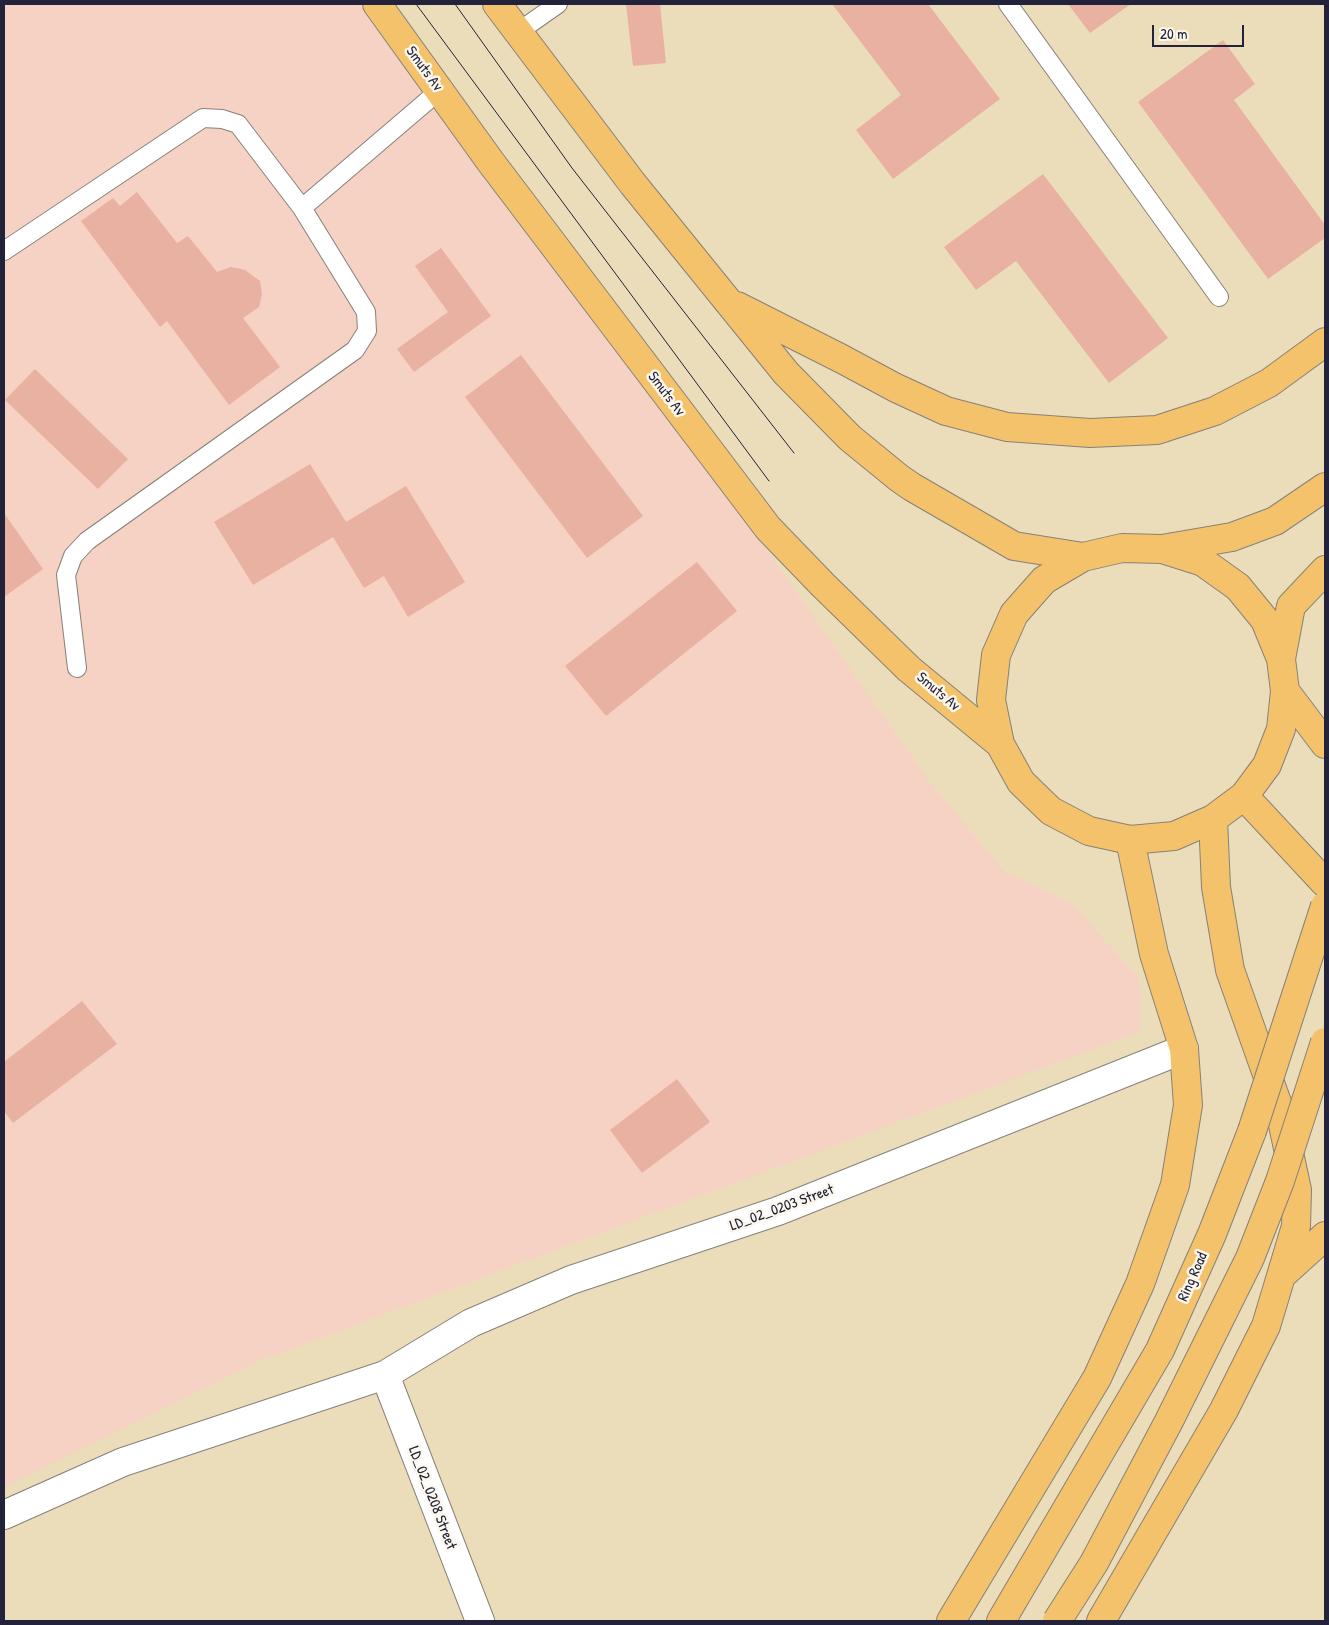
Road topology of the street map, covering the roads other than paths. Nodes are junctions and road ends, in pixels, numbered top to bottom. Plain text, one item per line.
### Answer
1 (377, 4) edge
2 (497, 4) edge
3 (558, 4) edge
4 (1008, 4) edge
5 (518, 32) junction
6 (440, 90) junction
7 (302, 208) junction
8 (4, 251) edge
9 (1219, 297) dead end
10 (729, 302) junction
11 (1325, 342) edge
12 (1325, 487) edge
13 (1162, 549) junction
14 (1083, 557) junction
15 (1325, 570) edge
16 (1281, 659) junction
17 (77, 668) dead end
18 (1284, 691) junction
19 (1000, 744) junction
20 (1325, 744) edge
21 (1244, 796) junction
22 (1214, 820) junction
23 (1130, 840) junction
24 (1325, 883) edge
25 (1325, 906) edge
26 (1325, 1042) edge
27 (1184, 1049) junction
28 (1325, 1236) edge
29 (1282, 1275) junction
30 (385, 1375) junction
31 (4, 1515) edge
32 (480, 1621) edge
33 (951, 1621) edge
34 (1001, 1621) edge
35 (1057, 1621) edge
36 (1100, 1621) edge

1 - 6 main road, Smuts Av
2 - 5 main road
3 - 5 lane
4 - 9 lane
5 - 10 main road
6 - 7 lane
6 - 19 main road, Smuts Av
7 - 8 lane
7 - 17 lane
10 - 11 main road
10 - 14 main road
12 - 13 main road
13 - 14 main road
13 - 16 main road
14 - 19 main road
15 - 16 main road
16 - 18 main road
18 - 20 main road
18 - 21 main road
19 - 23 main road
21 - 22 main road
21 - 24 main road
22 - 23 main road
22 - 29 main road
23 - 27 main road
25 - 34 main road, Ring Road, bridge
26 - 35 main road, bridge
27 - 30 street, LD_02_0203 Street
27 - 33 main road
28 - 29 main road
29 - 36 main road
30 - 31 street, LD_02_0203 Street
30 - 32 street, LD_02_0208 Street

